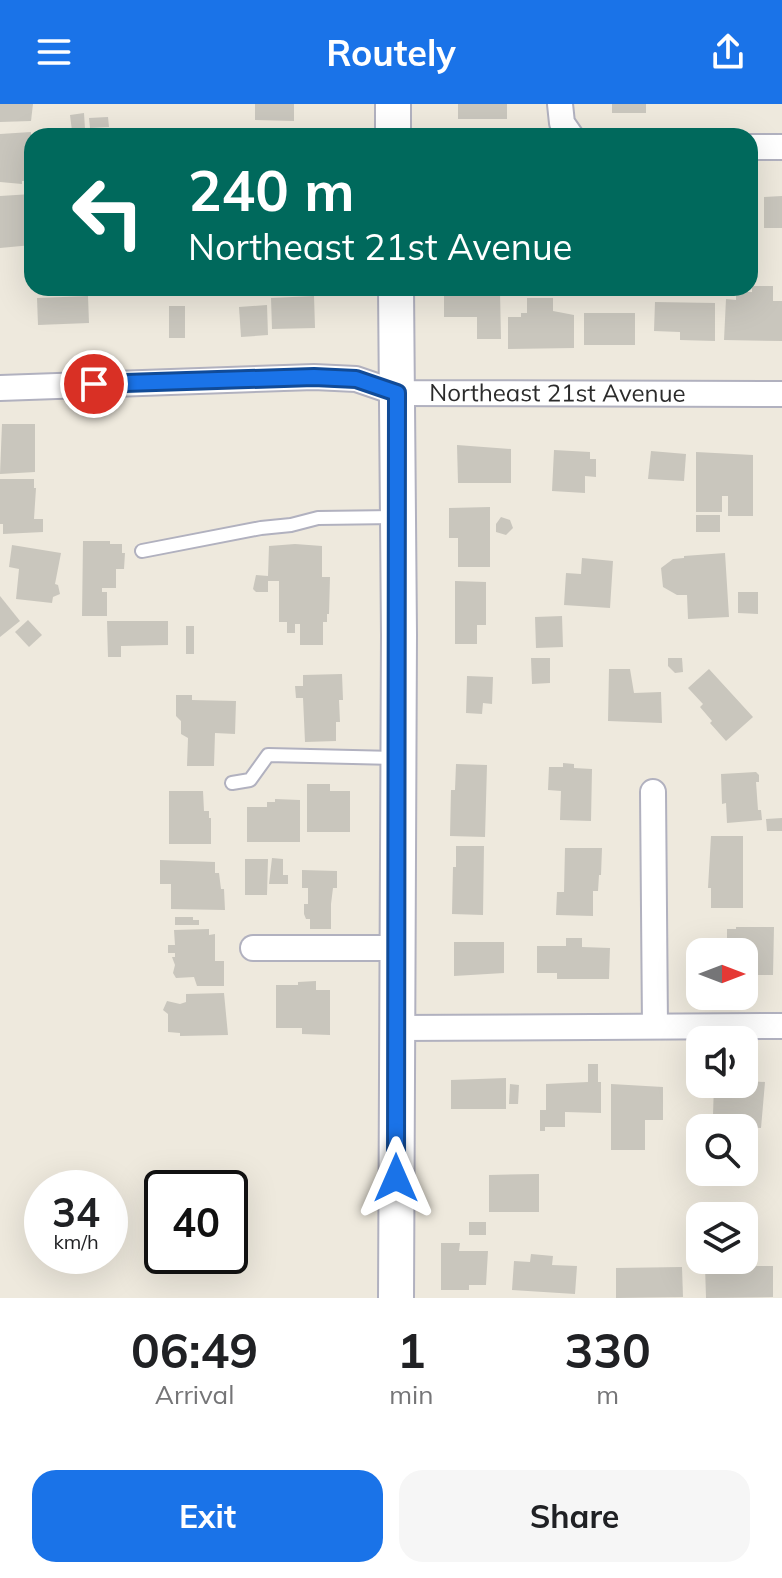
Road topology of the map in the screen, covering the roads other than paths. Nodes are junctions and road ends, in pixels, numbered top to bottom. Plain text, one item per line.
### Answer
1 (393, 104) edge
2 (560, 104) edge
3 (393, 128) edge
4 (565, 128) edge
5 (758, 147) edge
6 (782, 147) edge
7 (396, 296) edge
8 (0, 388) edge
9 (397, 393) junction
10 (782, 394) edge
11 (398, 517) junction
12 (142, 551) dead end
13 (399, 758) junction
14 (232, 783) dead end
15 (653, 792) dead end
16 (253, 948) dead end
17 (397, 948) junction
18 (655, 1026) junction
19 (782, 1026) edge
20 (397, 1028) junction
21 (396, 1298) edge

1 - 3 street
2 - 4 street
5 - 6 street
7 - 9 street
8 - 9 street, Northeast 21st Avenue
9 - 10 street, Northeast 21st Avenue
9 - 11 street
11 - 12 lane
11 - 13 street
13 - 14 lane
13 - 17 street
15 - 18 street
16 - 17 street
17 - 20 street
18 - 19 street
18 - 20 street
20 - 21 street

